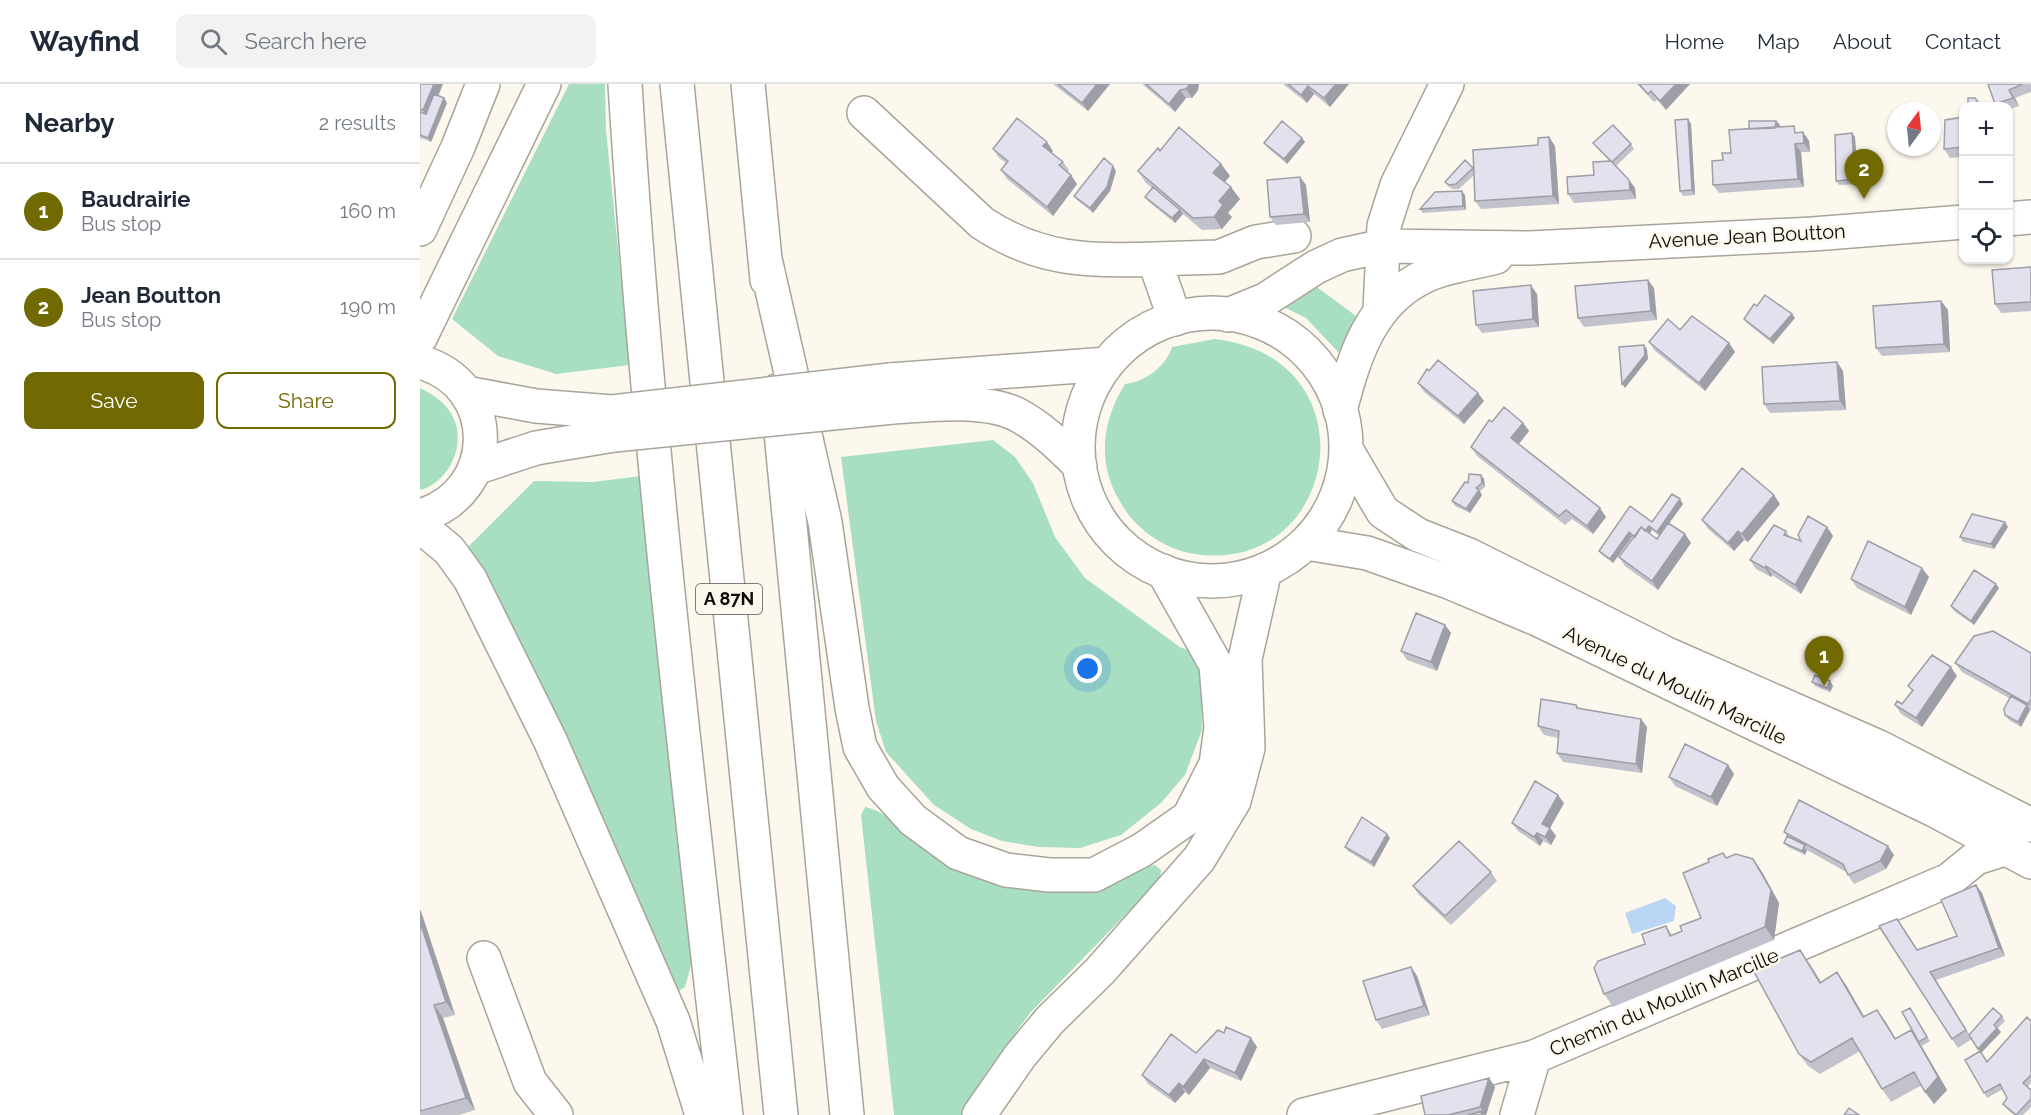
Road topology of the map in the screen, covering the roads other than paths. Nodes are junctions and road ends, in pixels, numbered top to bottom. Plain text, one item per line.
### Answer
1 (483, 84) edge
2 (544, 84) edge
3 (625, 84) edge
4 (677, 84) edge
5 (748, 84) edge
6 (1447, 84) edge
7 (864, 112) dead end
8 (2031, 218) edge
9 (2013, 219) edge
10 (1959, 222) edge
11 (420, 229) edge
12 (1294, 236) dead end
13 (1383, 246) junction
14 (1530, 248) junction
15 (765, 259) junction
16 (1154, 259) junction
17 (1380, 310) junction
18 (1228, 315) junction
19 (1175, 319) junction
20 (420, 338) edge
21 (420, 362) edge
22 (1107, 364) junction
23 (466, 393) junction
24 (892, 393) junction
25 (1341, 410) junction
26 (613, 423) junction
27 (1346, 449) junction
28 (1080, 466) junction
29 (476, 468) junction
30 (420, 516) edge
31 (420, 526) edge
32 (1306, 543) junction
33 (1264, 570) junction
34 (1163, 572) junction
35 (2031, 825) edge
36 (2019, 855) edge
37 (484, 958) dead end
38 (1534, 1057) junction
39 (556, 1115) edge
40 (702, 1115) edge
41 (726, 1115) edge
42 (781, 1115) edge
43 (847, 1115) edge
44 (979, 1115) edge
45 (1304, 1115) edge
46 (1517, 1115) edge

1 - 11 main road
2 - 20 main road
3 - 41 main road
4 - 42 main road, A 87N
5 - 15 main road
6 - 13 main road
7 - 16 main road
8 - 9 main road
10 - 14 main road, Avenue Jean Boutton
12 - 16 main road
13 - 14 main road, Avenue Jean Boutton
13 - 17 main road
13 - 18 main road, Avenue Jean Boutton
14 - 17 main road, Avenue Jean Boutton
15 - 34 main road
15 - 43 main road
16 - 19 main road
17 - 25 main road, Avenue Jean Boutton
18 - 19 main road
18 - 25 main road
19 - 22 main road
21 - 23 main road
22 - 24 main road
22 - 28 main road
23 - 26 main road
23 - 29 main road
24 - 26 main road, bridge
24 - 28 main road
25 - 27 main road
26 - 29 main road
27 - 32 main road
27 - 35 main road, Avenue du Moulin Marcille
28 - 34 main road
29 - 30 main road
31 - 40 main road
32 - 33 main road
32 - 36 main road, Avenue du Moulin Marcille
33 - 34 main road
33 - 44 main road
36 - 38 main road, Chemin du Moulin Marcille
37 - 39 main road
38 - 45 main road, Chemin du Moulin Marcille
38 - 46 main road

